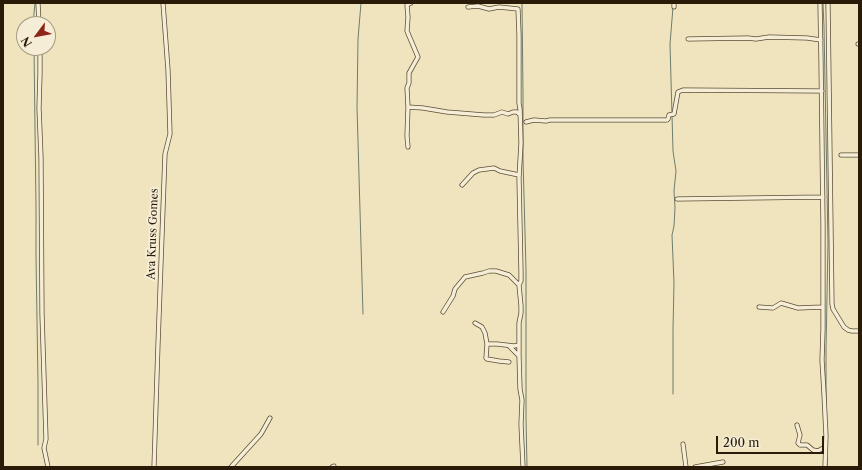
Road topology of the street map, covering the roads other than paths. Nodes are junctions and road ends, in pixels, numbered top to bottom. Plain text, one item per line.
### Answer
1 (38, 3) edge
2 (163, 3) edge
3 (411, 3) edge
4 (820, 3) edge
5 (828, 3) edge
6 (468, 7) dead end
7 (39, 16) edge
8 (688, 39) dead end
9 (821, 40) junction
10 (40, 56) edge
11 (822, 91) junction
12 (408, 107) junction
13 (520, 115) junction
14 (526, 122) dead end
15 (408, 147) dead end
16 (841, 155) dead end
17 (859, 155) edge
18 (519, 175) junction
19 (462, 185) dead end
20 (823, 197) junction
21 (677, 199) dead end
22 (519, 285) junction
23 (759, 307) dead end
24 (822, 307) junction
25 (443, 312) dead end
26 (475, 323) dead end
27 (859, 331) edge
28 (487, 344) junction
29 (509, 345) junction
30 (519, 345) junction
31 (519, 356) junction
32 (509, 362) dead end
33 (270, 418) dead end
34 (797, 425) dead end
35 (683, 444) dead end
36 (825, 448) junction
37 (723, 462) dead end
38 (48, 467) edge
39 (154, 467) edge
40 (232, 467) edge
41 (523, 467) edge
42 (686, 467) edge
43 (695, 467) edge
44 (825, 467) edge

1 - 7 street
2 - 39 street, Ava Kruss Gomes
3 - 12 street
4 - 9 street
5 - 27 street
6 - 13 street
8 - 9 street
9 - 11 street
10 - 38 street
11 - 14 street
11 - 20 street
12 - 13 street
12 - 15 street
13 - 18 street
16 - 17 street
18 - 19 street
18 - 22 street
20 - 21 street
20 - 24 street
22 - 25 street
22 - 30 street
23 - 24 street
24 - 36 street
26 - 28 street
28 - 29 street
28 - 32 street
29 - 30 street
29 - 31 street
30 - 31 street
31 - 41 street
33 - 40 street
34 - 36 street
35 - 42 street
36 - 44 street
37 - 43 street

